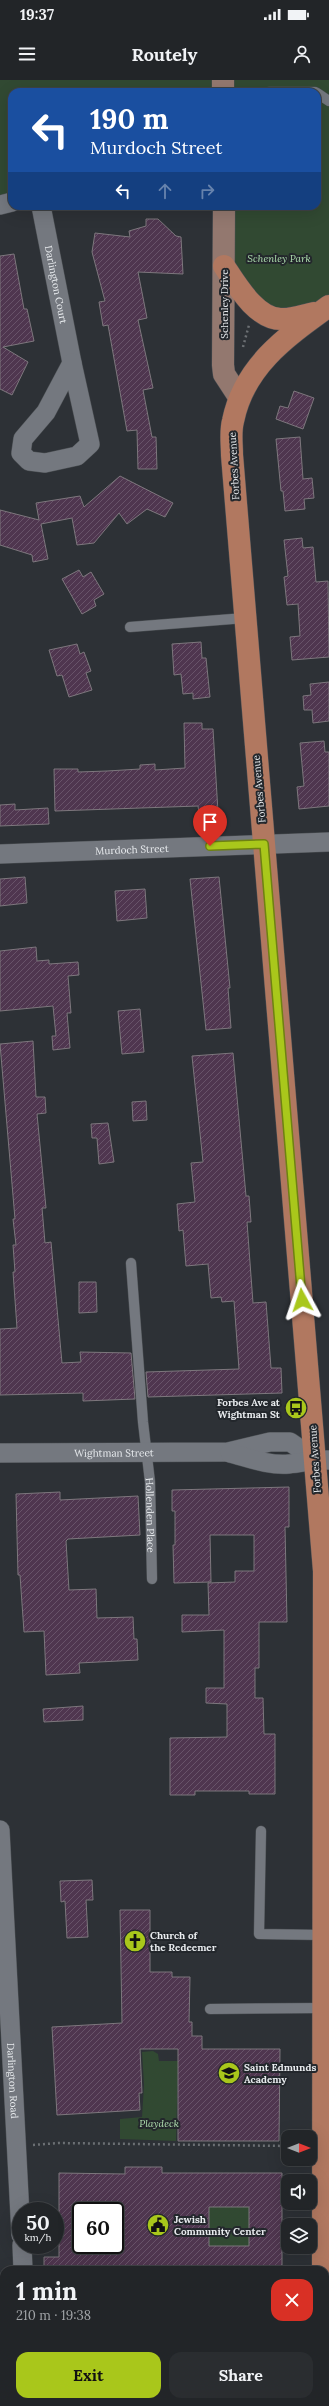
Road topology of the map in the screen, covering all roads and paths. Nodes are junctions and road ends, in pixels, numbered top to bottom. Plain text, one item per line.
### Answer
1 (42, 210) edge
2 (224, 210) edge
3 (224, 266) junction
4 (325, 309) edge
5 (251, 320) dead end
6 (243, 348) dead end
7 (72, 363) junction
8 (239, 397) junction
9 (245, 618) junction
10 (130, 627) dead end
11 (329, 842) edge
12 (264, 844) junction
13 (0, 854) edge
14 (131, 1263) dead end
15 (147, 1451) junction
16 (0, 1453) edge
17 (322, 1460) edge
18 (152, 1579) dead end
19 (0, 1830) edge
20 (261, 1830) dead end
21 (324, 1935) junction
22 (324, 2008) junction
23 (210, 2009) dead end
24 (15, 2146) junction
25 (281, 2146) edge
26 (19, 2202) edge
27 (22, 2254) edge
28 (23, 2266) edge
29 (323, 2266) edge

1 - 7 street, Darlington Court
2 - 3 street, Schenley Drive
3 - 4 main road
3 - 8 street, Schenley Drive
4 - 8 main road, Forbes Avenue
5 - 6 path
7 - 7 street, Darlington Court
8 - 9 main road, Forbes Avenue
9 - 10 lane
9 - 12 main road, Forbes Avenue
11 - 12 street, Murdoch Street
12 - 13 street, Murdoch Street
12 - 17 main road, Forbes Avenue
14 - 15 lane, Hollenden Place
15 - 16 street, Wightman Street
15 - 17 street, Wightman Street
15 - 18 lane, Hollenden Place
17 - 21 main road, Forbes Avenue
19 - 24 street, Darlington Road
20 - 21 lane
21 - 22 main road, Forbes Avenue
22 - 23 lane
22 - 29 main road, Forbes Avenue
24 - 25 path
24 - 26 street, Darlington Road
27 - 28 street

